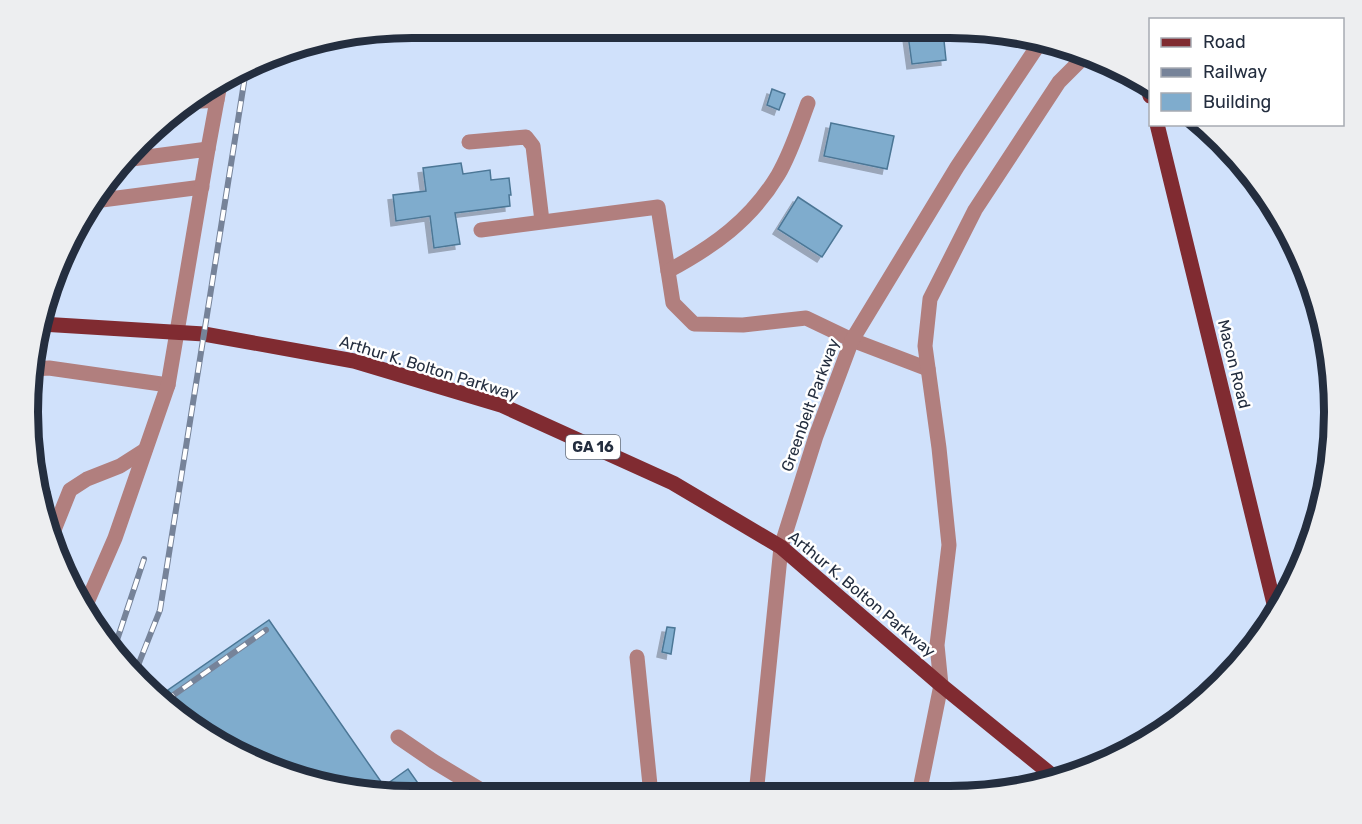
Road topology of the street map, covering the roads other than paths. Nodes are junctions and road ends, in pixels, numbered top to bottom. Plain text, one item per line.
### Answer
1 (1036, 48) edge
2 (1080, 61) edge
3 (218, 92) edge
4 (217, 100) junction
5 (204, 101) edge
6 (808, 103) dead end
7 (1157, 126) edge
8 (469, 142) dead end
9 (208, 149) junction
10 (136, 158) edge
11 (202, 187) junction
12 (104, 200) edge
13 (542, 221) junction
14 (481, 230) dead end
15 (668, 270) junction
16 (48, 324) edge
17 (177, 333) junction
18 (852, 340) junction
19 (40, 369) edge
20 (928, 369) junction
21 (168, 385) junction
22 (145, 450) junction
23 (55, 527) edge
24 (782, 547) junction
25 (88, 599) edge
26 (1273, 600) edge
27 (637, 657) dead end
28 (941, 684) junction
29 (398, 737) dead end
30 (1050, 773) edge
31 (474, 786) edge
32 (650, 786) edge
33 (757, 786) edge
34 (921, 786) edge

1 - 18 street, Greenbelt Parkway
2 - 20 street
3 - 4 street
4 - 5 street
4 - 9 street
6 - 15 street
7 - 26 main road, Macon Road
8 - 13 street
9 - 10 street
9 - 11 street
11 - 12 street
11 - 17 street
13 - 14 street
13 - 15 street
15 - 18 street
16 - 17 main road, Arthur K. Bolton Parkway / GA 16
17 - 21 street
17 - 24 main road, Arthur K. Bolton Parkway / GA 16
18 - 20 street
18 - 24 street, Greenbelt Parkway
19 - 21 street
20 - 28 street
21 - 22 street
22 - 23 street
22 - 25 street
24 - 28 main road, Arthur K. Bolton Parkway / GA 16
24 - 33 street, Greenbelt Parkway
27 - 32 street
28 - 30 main road, Arthur K. Bolton Parkway / GA 16
28 - 34 street
29 - 31 street

